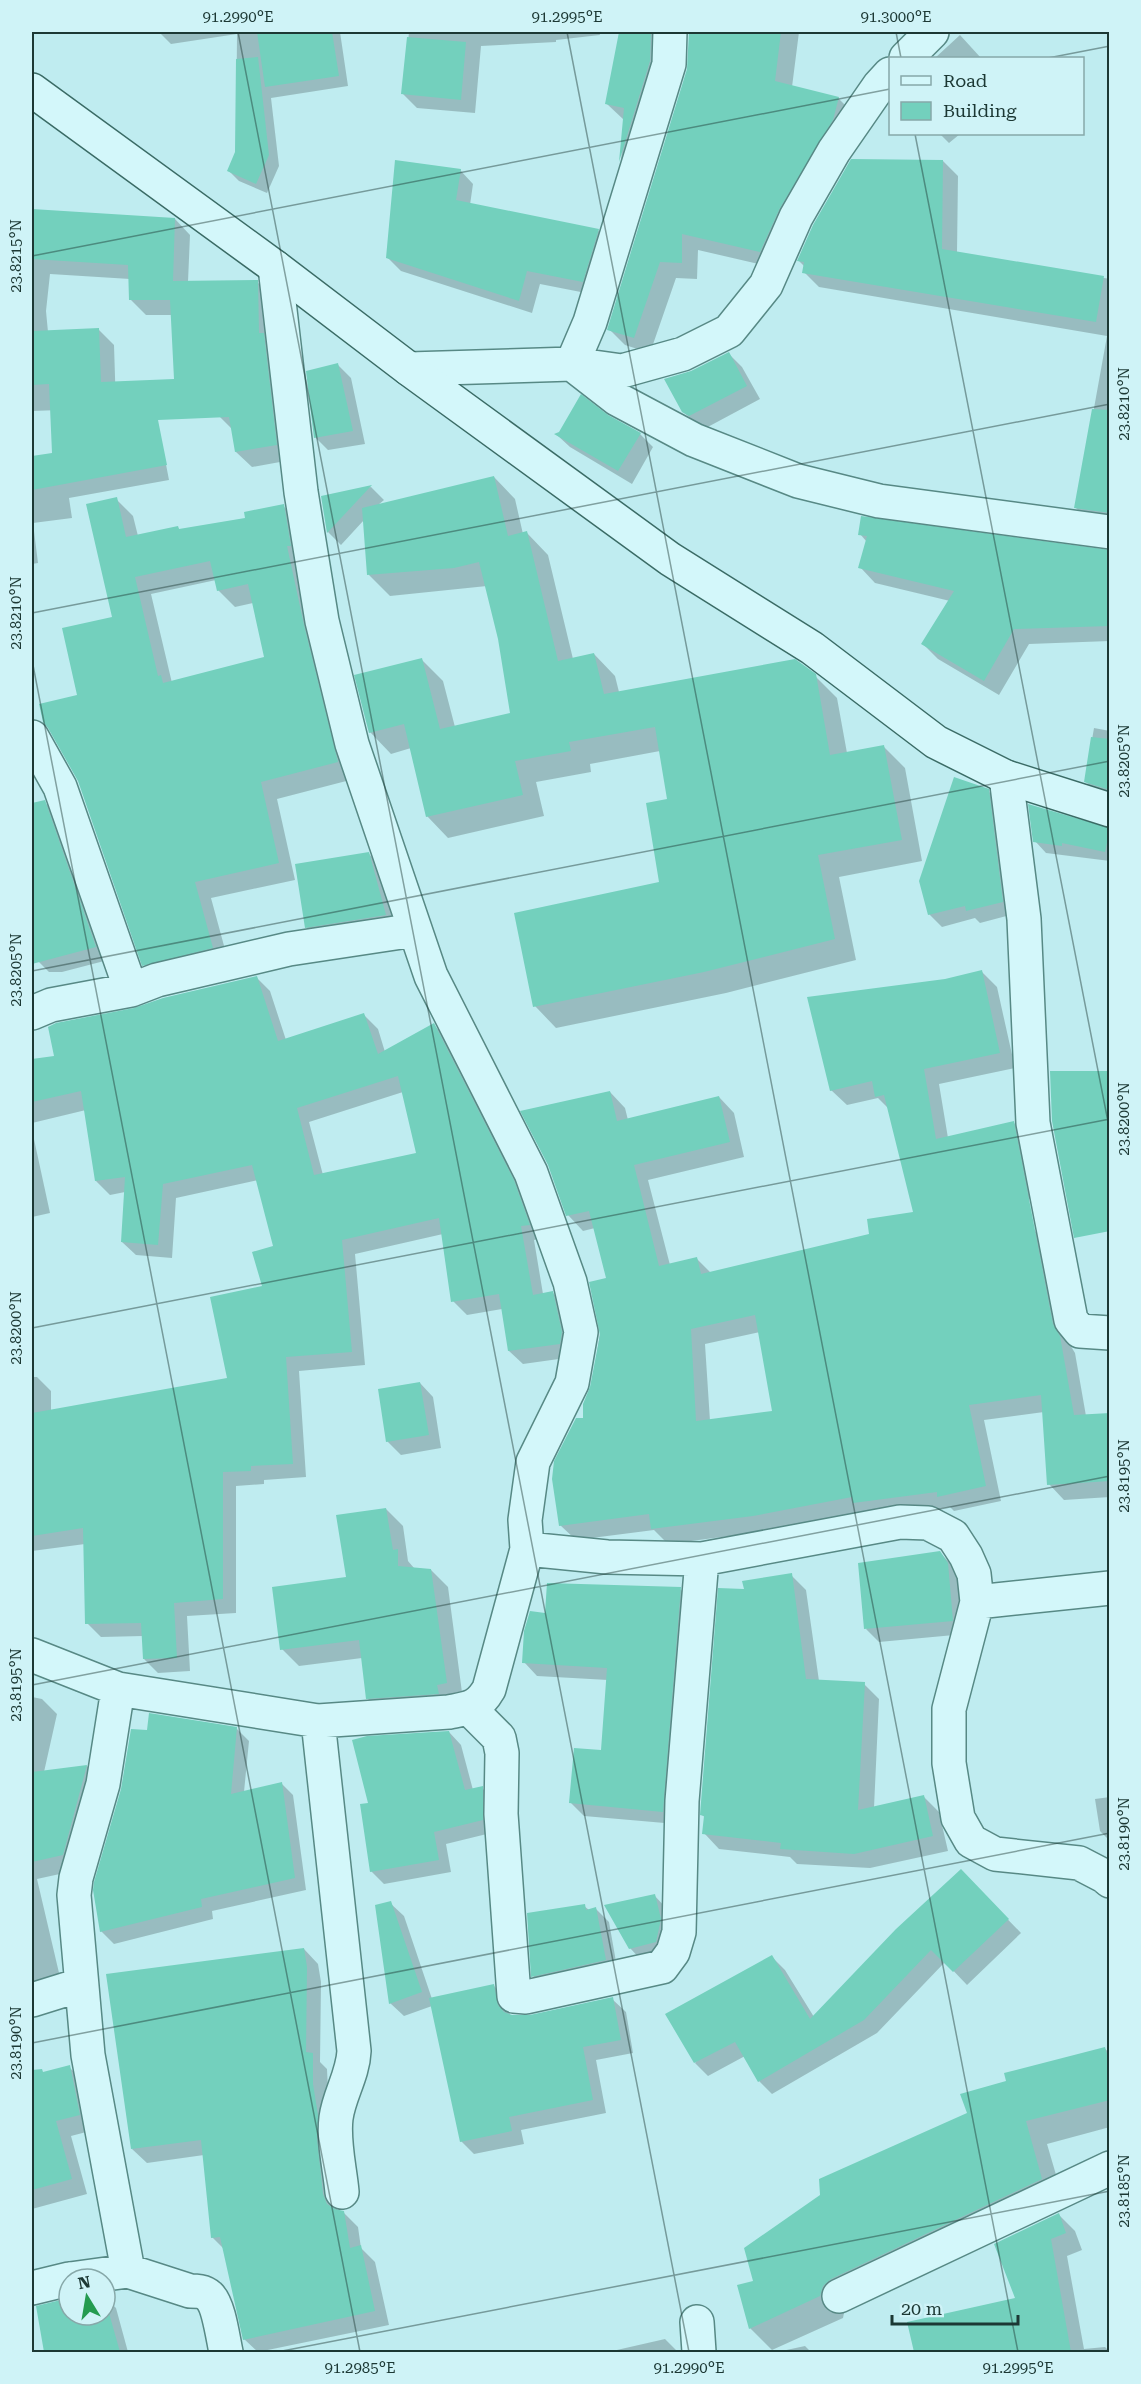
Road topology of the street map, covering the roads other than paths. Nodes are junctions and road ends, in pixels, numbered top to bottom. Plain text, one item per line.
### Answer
1 (670, 32) edge
2 (932, 32) edge
3 (907, 57) edge
4 (889, 76) edge
5 (32, 90) edge
6 (275, 267) junction
7 (572, 364) junction
8 (409, 369) junction
9 (1110, 532) edge
10 (32, 737) edge
11 (1006, 777) junction
12 (1110, 810) edge
13 (415, 930) junction
14 (131, 990) junction
15 (32, 1013) edge
16 (1110, 1333) edge
17 (527, 1549) junction
18 (702, 1559) junction
19 (1110, 1588) edge
20 (977, 1602) junction
21 (32, 1655) edge
22 (118, 1689) junction
23 (469, 1708) junction
24 (318, 1721) junction
25 (1110, 1881) edge
26 (80, 1985) junction
27 (32, 2000) edge
28 (1110, 2168) edge
29 (342, 2192) dead end
30 (128, 2271) junction
31 (117, 2273) edge
32 (57, 2282) edge
33 (32, 2288) edge
34 (839, 2296) dead end
35 (226, 2352) edge

1 - 7 street
2 - 3 street
4 - 7 street
5 - 6 street
6 - 8 street
6 - 13 street
7 - 8 street
7 - 9 street
8 - 11 street
10 - 14 street
11 - 12 street
11 - 16 street
13 - 14 street
13 - 17 street
14 - 15 street
17 - 18 street
17 - 23 street
18 - 20 street
18 - 23 street
19 - 20 street
20 - 25 street
21 - 22 street
22 - 24 street
22 - 26 street
23 - 24 street
24 - 29 street
26 - 27 street
26 - 30 street
28 - 34 street
30 - 31 street
30 - 35 street
32 - 33 street

